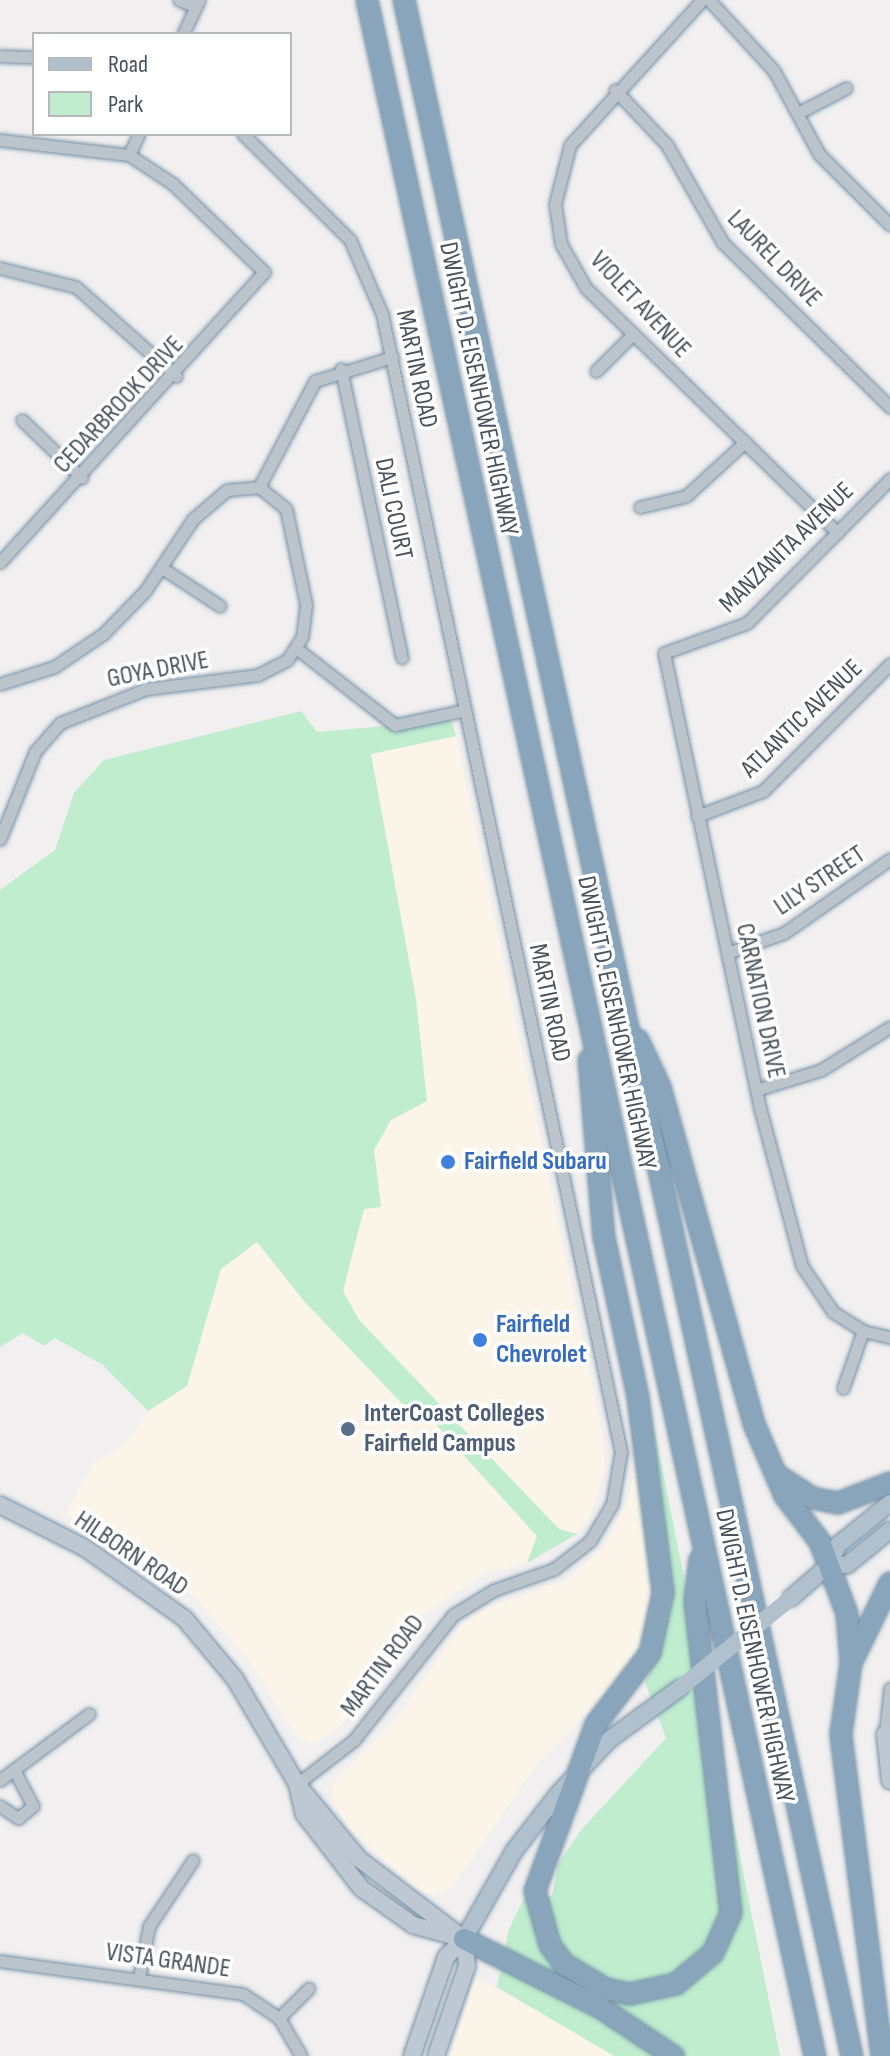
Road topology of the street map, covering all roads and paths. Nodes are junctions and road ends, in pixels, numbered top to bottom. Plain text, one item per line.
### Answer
1 (179, 0) edge
2 (367, 0) edge
3 (404, 0) edge
4 (702, 0) edge
5 (709, 0) edge
6 (197, 4) edge
7 (184, 32) edge
8 (0, 56) edge
9 (32, 57) edge
10 (846, 88) dead end
11 (615, 90) junction
12 (798, 113) junction
13 (138, 136) edge
14 (245, 136) edge
15 (0, 140) edge
16 (129, 155) junction
17 (890, 225) edge
18 (0, 268) edge
19 (633, 334) junction
20 (392, 357) junction
21 (341, 369) junction
22 (596, 371) dead end
23 (176, 376) junction
24 (890, 407) edge
25 (22, 420) dead end
26 (745, 442) junction
27 (82, 478) junction
28 (890, 479) edge
29 (259, 487) junction
30 (640, 507) dead end
31 (838, 533) junction
32 (0, 562) edge
33 (162, 568) junction
34 (220, 606) dead end
35 (296, 648) junction
36 (664, 653) joint
37 (402, 658) dead end
38 (890, 664) edge
39 (0, 684) edge
40 (465, 710) junction
41 (697, 816) junction
42 (0, 839) edge
43 (890, 859) edge
44 (727, 953) junction
45 (623, 1008) junction
46 (589, 1020) junction
47 (890, 1027) edge
48 (756, 1090) junction
49 (863, 1331) junction
50 (890, 1337) edge
51 (843, 1388) dead end
52 (770, 1469) junction
53 (890, 1483) edge
54 (890, 1503) edge
55 (0, 1505) edge
56 (890, 1530) edge
57 (702, 1540) junction
58 (829, 1565) junction
59 (890, 1583) edge
60 (851, 1663) junction
61 (890, 1688) edge
62 (89, 1714) dead end
63 (885, 1734) joint
64 (579, 1769) junction
65 (14, 1770) junction
66 (0, 1780) edge
67 (890, 1781) edge
68 (297, 1784) junction
69 (0, 1806) edge
70 (193, 1860) dead end
71 (464, 1939) junction
72 (0, 1961) edge
73 (139, 1978) junction
74 (309, 1988) dead end
75 (279, 2018) junction
76 (301, 2056) edge
77 (412, 2056) edge
78 (436, 2056) edge
79 (673, 2056) edge
80 (815, 2056) edge
81 (852, 2056) edge
82 (882, 2056) edge

1 - 6 street
2 - 46 highway, DWIGHT D. EISENHOWER HIGHWAY
3 - 45 highway, DWIGHT D. EISENHOWER HIGHWAY
4 - 11 street, VIOLET AVENUE
5 - 12 street
6 - 7 street
8 - 9 street
10 - 12 street
11 - 19 street, VIOLET AVENUE
11 - 24 street, LAUREL DRIVE
12 - 17 street
13 - 16 street
14 - 20 street, MARTIN ROAD
15 - 16 street
16 - 23 street, CEDARBROOK DRIVE
18 - 23 street
19 - 22 street
19 - 26 street, VIOLET AVENUE
20 - 21 street
20 - 40 street, MARTIN ROAD
21 - 29 street
21 - 37 street, DALI COURT
23 - 27 street, CEDARBROOK DRIVE
25 - 27 street
26 - 30 street
26 - 31 street, VIOLET AVENUE
27 - 32 street, CEDARBROOK DRIVE
28 - 31 street, MANZANITA AVENUE
29 - 33 street, GOYA DRIVE
29 - 35 street
31 - 36 street, MANZANITA AVENUE
33 - 34 street
33 - 39 street, GOYA DRIVE
35 - 40 street
35 - 42 street, GOYA DRIVE
36 - 41 street, CARNATION DRIVE
38 - 41 street, ATLANTIC AVENUE
40 - 68 street, MARTIN ROAD
41 - 44 street, CARNATION DRIVE
43 - 44 street, LILY STREET
44 - 48 street, CARNATION DRIVE
45 - 52 highway
45 - 81 highway, DWIGHT D. EISENHOWER HIGHWAY
46 - 57 highway, DWIGHT D. EISENHOWER HIGHWAY
46 - 64 highway
47 - 48 street
48 - 49 street, CARNATION DRIVE
49 - 50 street
49 - 51 street
52 - 53 highway
52 - 58 highway
54 - 58 main road
55 - 68 street, HILBORN ROAD
56 - 58 main road
57 - 64 highway
57 - 80 highway, DWIGHT D. EISENHOWER HIGHWAY
58 - 60 highway
58 - 64 main road, bridge
59 - 60 highway
60 - 82 highway
61 - 63 street
62 - 65 street
63 - 67 street
64 - 71 main road
65 - 66 street
65 - 69 street
68 - 71 street, HILBORN ROAD
70 - 73 street
71 - 77 street
71 - 78 street
71 - 79 highway
72 - 73 street, VISTA GRANDE
73 - 75 street, VISTA GRANDE
74 - 75 street
75 - 76 street, VISTA GRANDE

